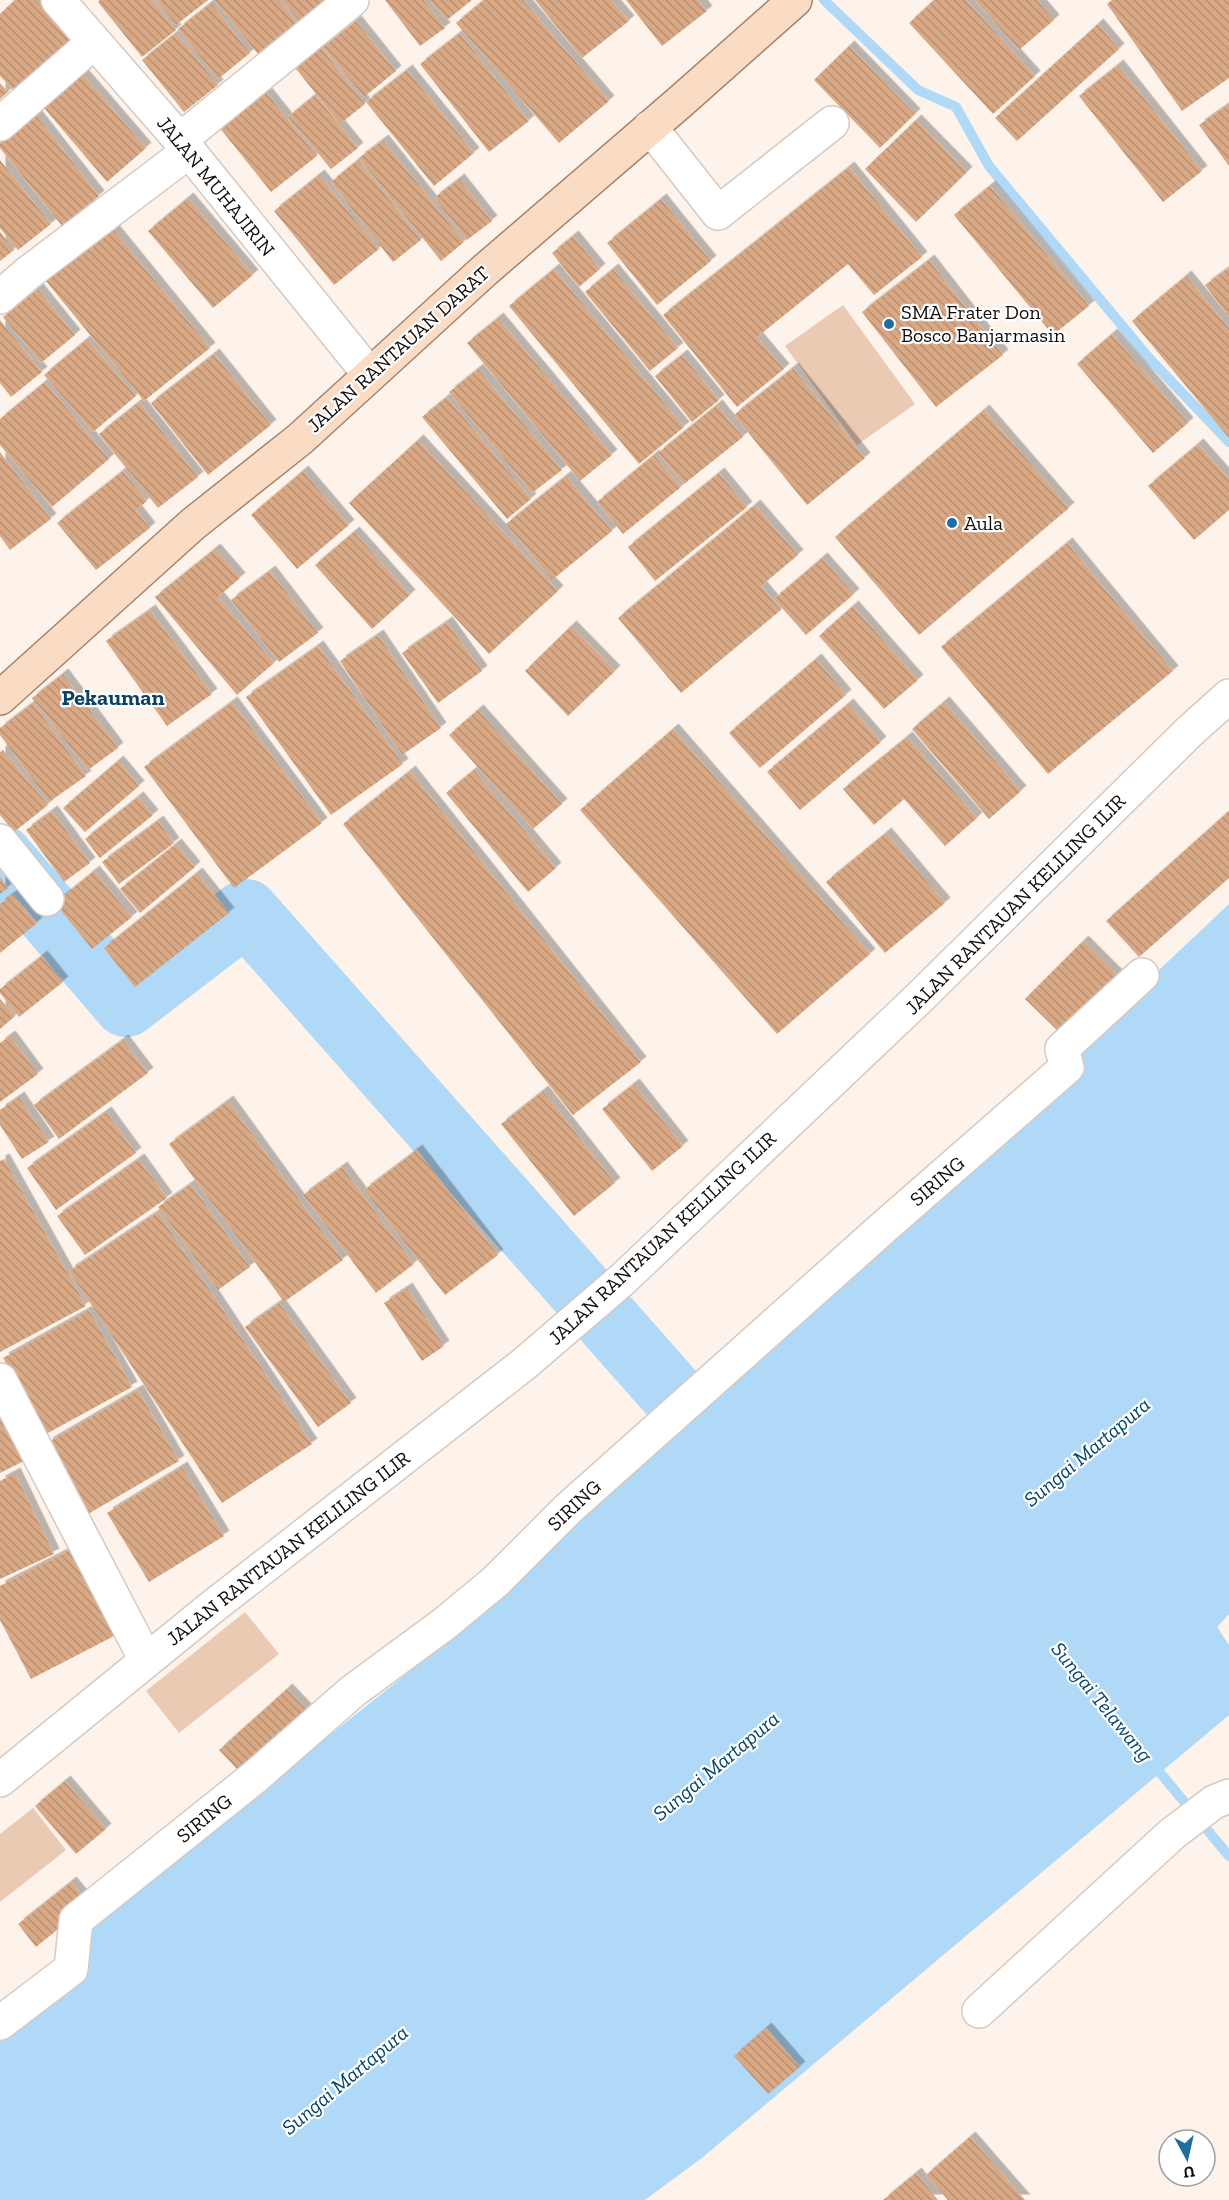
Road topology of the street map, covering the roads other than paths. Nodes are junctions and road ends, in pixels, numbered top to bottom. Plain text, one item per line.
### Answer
1 (352, 0) edge
2 (795, 0) edge
3 (66, 3) edge
4 (94, 42) junction
5 (832, 123) dead end
6 (0, 124) edge
7 (650, 128) junction
8 (184, 146) junction
9 (0, 297) edge
10 (370, 375) junction
11 (1229, 696) edge
12 (0, 698) edge
13 (0, 841) edge
14 (47, 899) dead end
15 (1142, 975) dead end
16 (0, 1380) edge
17 (146, 1660) junction
18 (0, 1780) edge
19 (1229, 1796) edge
20 (979, 2011) dead end
21 (0, 2023) edge

1 - 8 street
2 - 7 main road, JALAN RANTAUAN DARAT
3 - 4 street, JALAN MUHAJIRIN
4 - 6 street
4 - 8 street, JALAN MUHAJIRIN
5 - 7 street
7 - 10 main road, JALAN RANTAUAN DARAT
8 - 9 street
8 - 10 street, JALAN MUHAJIRIN
10 - 12 main road, JALAN RANTAUAN DARAT
11 - 17 street, JALAN RANTAUAN KELILING ILIR
13 - 14 street
15 - 21 street, SIRING
16 - 17 street
17 - 18 street, JALAN RANTAUAN KELILING ILIR
19 - 20 street

